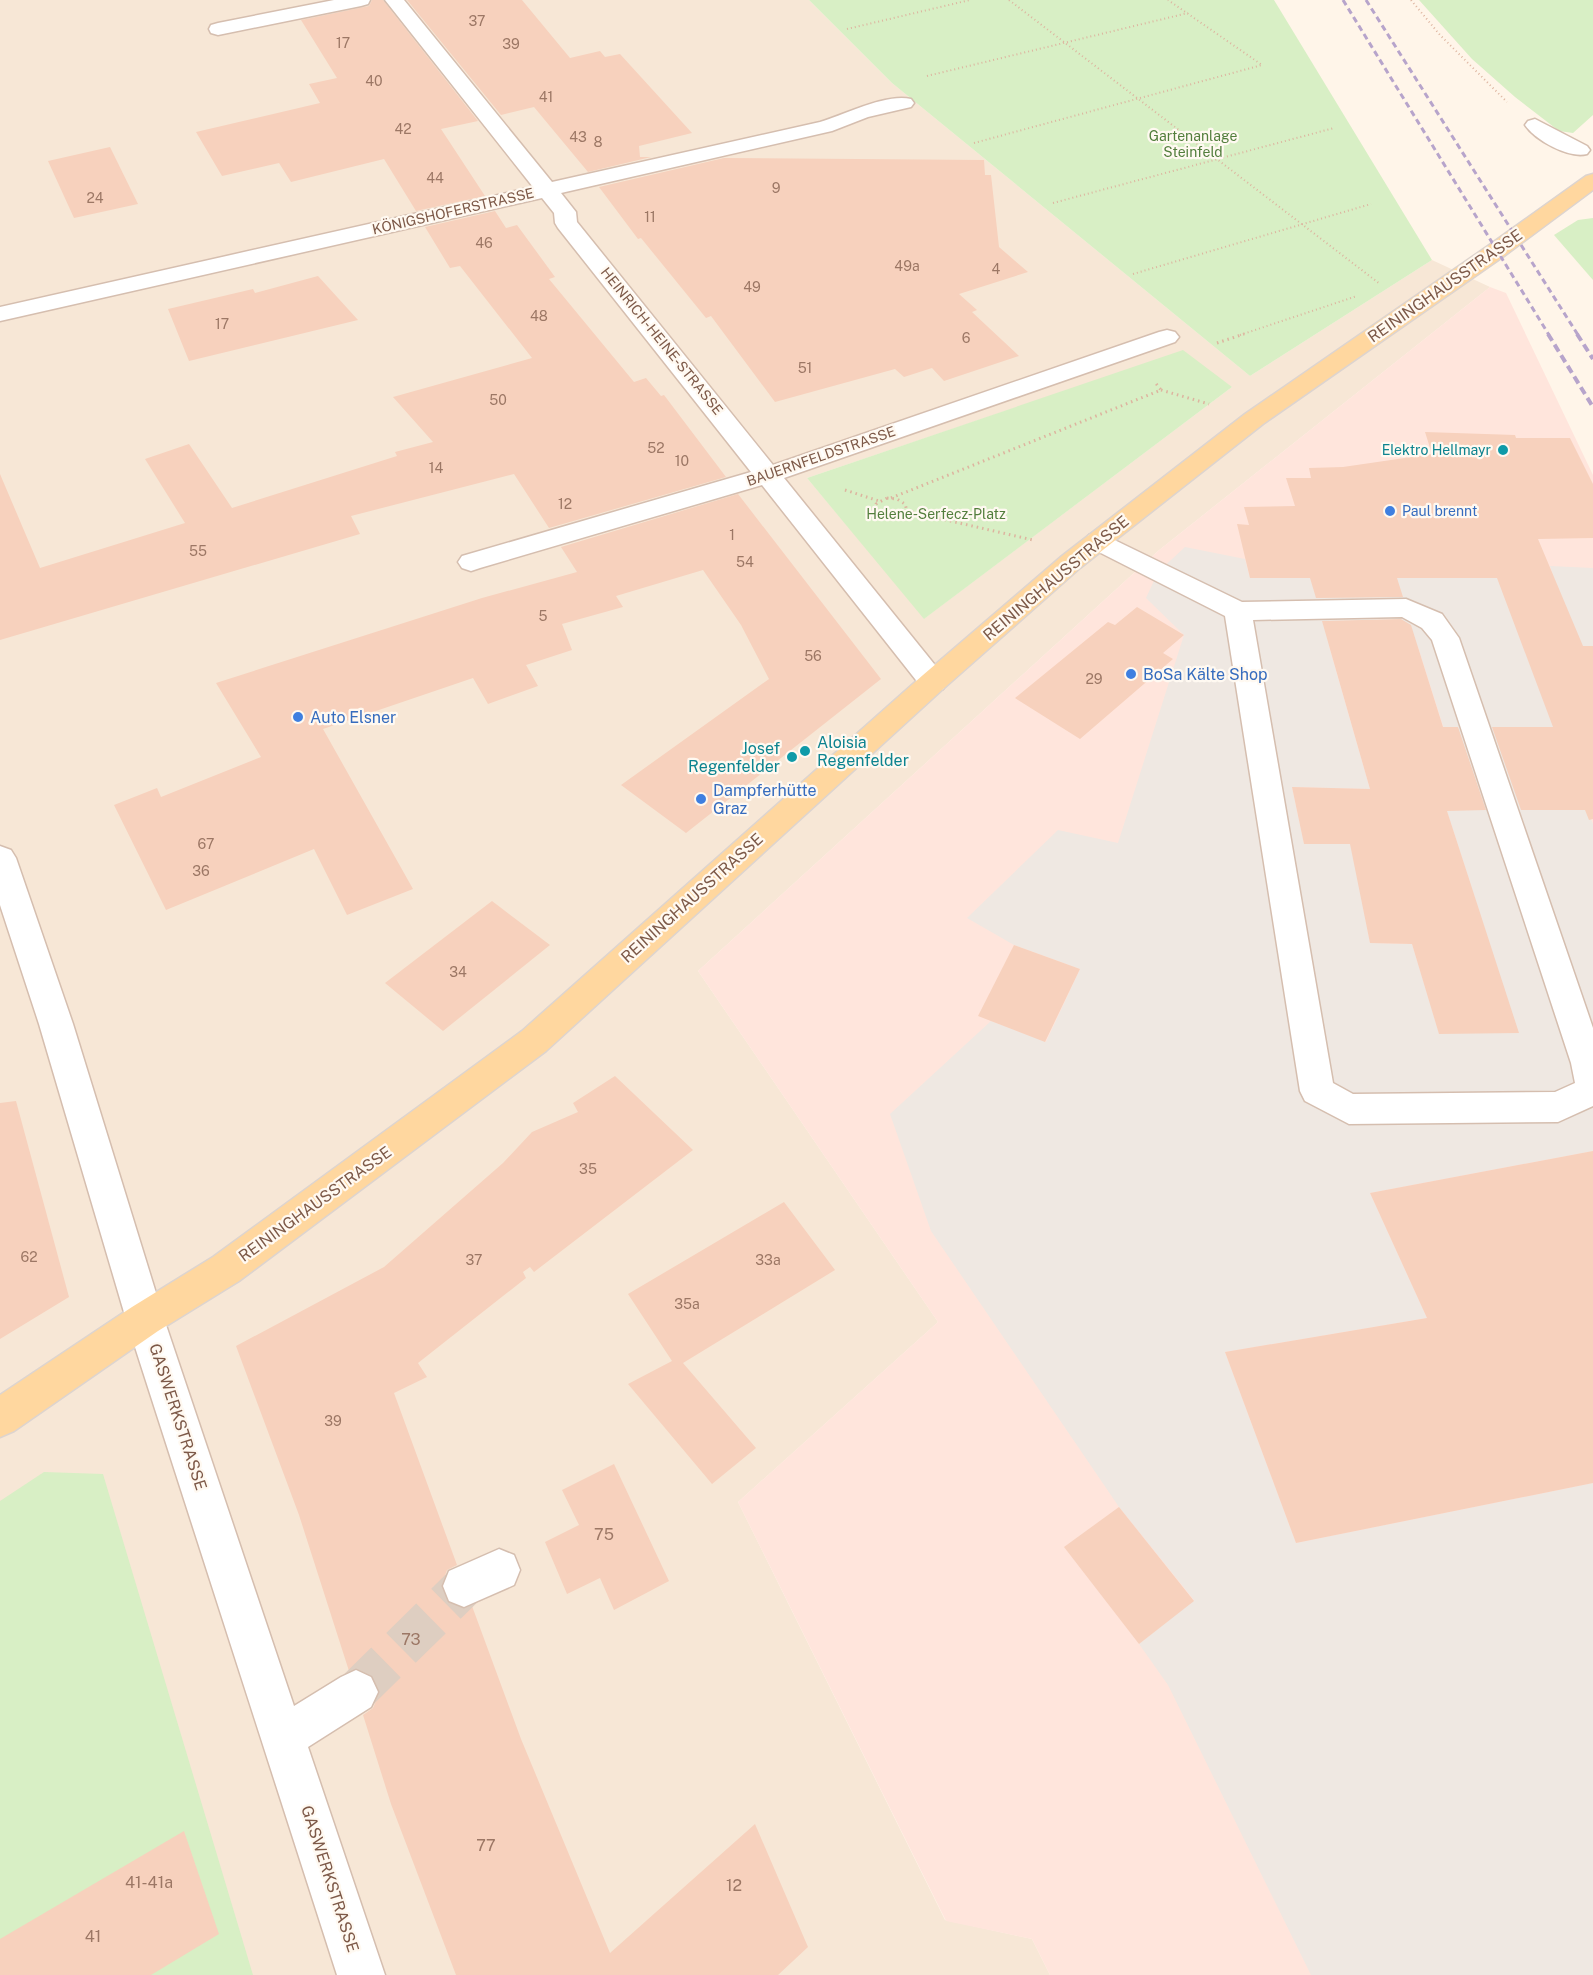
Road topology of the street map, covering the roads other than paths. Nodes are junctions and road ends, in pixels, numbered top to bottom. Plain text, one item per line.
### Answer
1 (361, 0) edge
2 (394, 0) edge
3 (218, 29) dead end
4 (904, 103) dead end
5 (1535, 125) road end
6 (1580, 150) dead end
7 (1593, 180) edge
8 (547, 190) junction
9 (0, 314) edge
10 (1167, 337) dead end
11 (768, 475) junction
12 (1098, 542) junction
13 (471, 562) dead end
14 (1238, 610) junction
15 (933, 682) junction
16 (0, 858) edge
17 (1593, 1089) edge
18 (145, 1319) junction
19 (0, 1418) edge
20 (356, 1692) tunnel mouth
21 (283, 1738) junction
22 (362, 1975) edge

1 - 3 street
2 - 8 street, HEINRICH-HEINE-STRASSE
4 - 8 street, KÖNIGSHOFERSTRASSE
5 - 6 street
7 - 12 main road, REININGHAUSSTRASSE
8 - 9 street, KÖNIGSHOFERSTRASSE
8 - 11 street, HEINRICH-HEINE-STRASSE
10 - 11 street, BAUERNFELDSTRASSE
11 - 13 street, BAUERNFELDSTRASSE
11 - 15 street, HEINRICH-HEINE-STRASSE
12 - 14 street
12 - 15 main road, REININGHAUSSTRASSE
14 - 17 street
14 - 17 street
15 - 18 main road, REININGHAUSSTRASSE
16 - 18 street, GASWERKSTRASSE
18 - 19 main road, REININGHAUSSTRASSE
18 - 21 street, GASWERKSTRASSE
20 - 21 street
21 - 22 street, GASWERKSTRASSE

